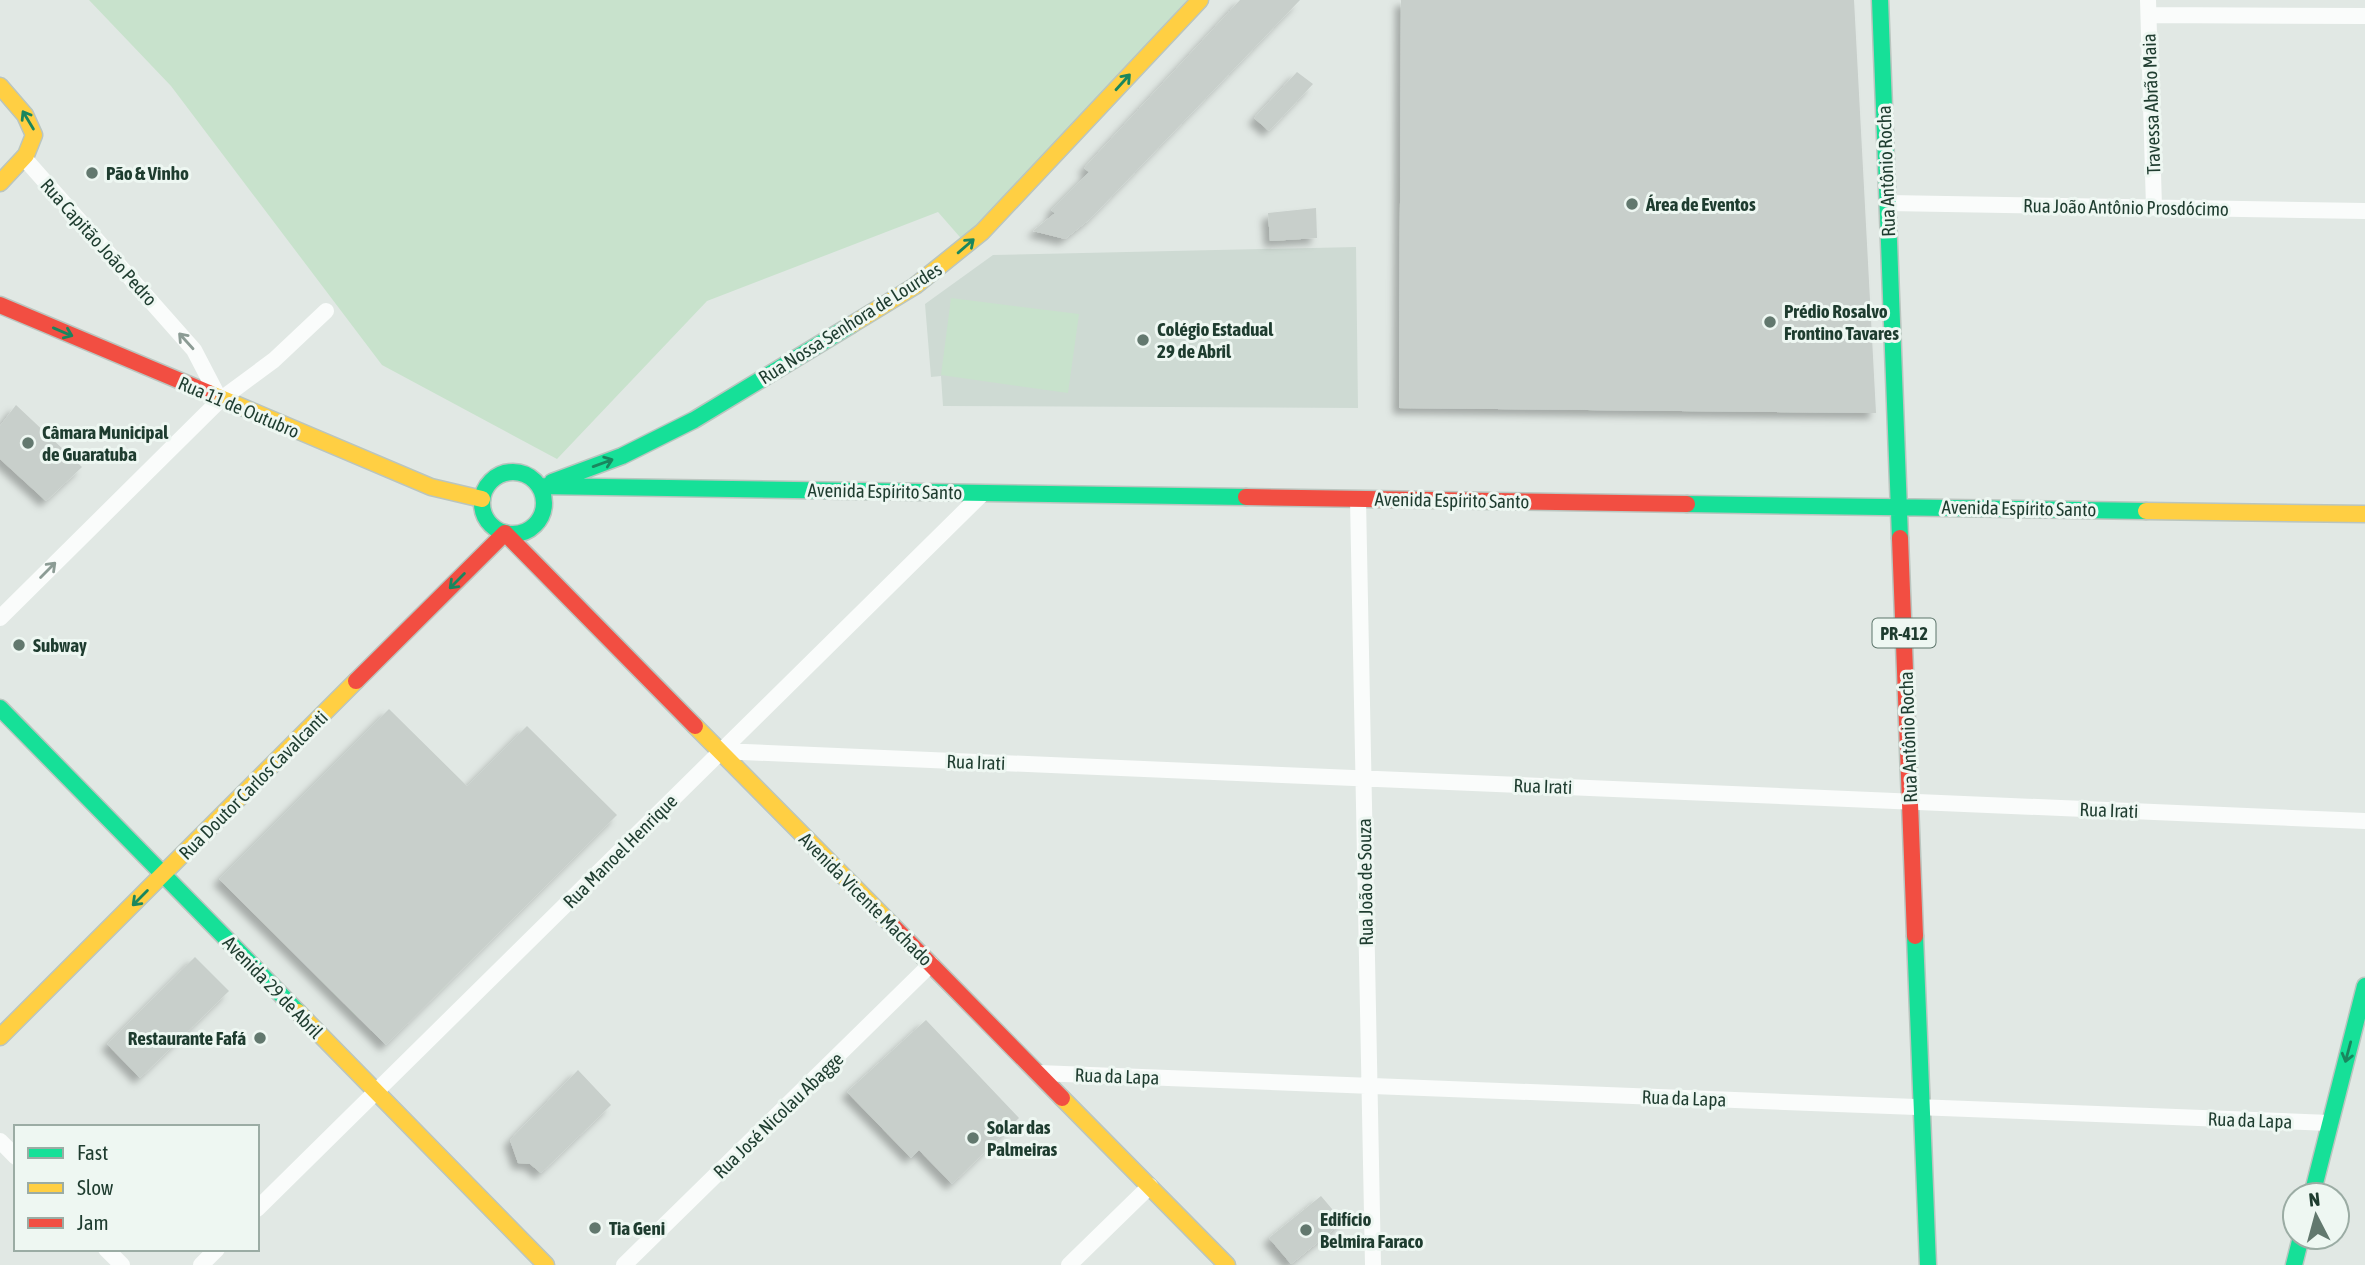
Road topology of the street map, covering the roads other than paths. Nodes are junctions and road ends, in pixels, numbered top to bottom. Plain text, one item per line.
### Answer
1 (1200, 0) edge
2 (1880, 0) edge
3 (2148, 8) edge
4 (2365, 16) edge
5 (0, 86) edge
6 (24, 159) junction
7 (0, 183) edge
8 (1888, 202) junction
9 (2154, 208) junction
10 (2365, 211) edge
11 (0, 305) edge
12 (326, 311) dead end
13 (220, 400) junction
14 (539, 486) junction
15 (983, 493) junction
16 (482, 499) junction
17 (1358, 499) junction
18 (1899, 507) junction
19 (2365, 514) edge
20 (505, 533) junction
21 (0, 618) edge
22 (0, 708) edge
23 (720, 751) junction
24 (1363, 779) junction
25 (1910, 802) junction
26 (2365, 821) edge
27 (163, 875) junction
28 (931, 964) junction
29 (2365, 986) edge
30 (0, 1037) edge
31 (1038, 1073) junction
32 (1369, 1086) junction
33 (376, 1092) junction
34 (1922, 1107) junction
35 (2330, 1123) junction
36 (0, 1141) edge
37 (14, 1155) edge
38 (2316, 1181) edge
39 (1150, 1186) junction
40 (259, 1207) edge
41 (108, 1251) edge
42 (215, 1251) edge
43 (122, 1265) edge
44 (201, 1265) edge
45 (546, 1265) edge
46 (624, 1265) edge
47 (1069, 1265) edge
48 (1227, 1265) edge
49 (1373, 1265) edge
50 (1928, 1265) edge

14 -> 1 main road, Rua Nossa Senhora de Lourdes
2 - 8 main road, Rua Antônio Rocha / PR-412
3 - 4 street
3 - 9 street, Travessa Abrão Maia
6 -> 5 main road
6 - 7 main road
13 -> 6 street, Rua Capitão João Pedro
8 - 9 street, Rua João Antônio Prosdócimo
8 - 18 main road, Rua Antônio Rocha / PR-412
9 - 10 street, Rua João Antônio Prosdócimo
11 -> 13 main road, Rua 11 de Outubro
12 - 13 street
13 - 16 main road, Rua 11 de Outubro
21 -> 13 street
14 - 15 main road, Avenida Espírito Santo
14 - 16 main road
14 - 20 main road
15 - 17 main road, Avenida Espírito Santo
15 - 23 street, Rua Manoel Henrique
16 - 20 main road
17 - 18 main road, Avenida Espírito Santo
17 - 24 street, Rua João de Souza
18 - 19 main road, Avenida Espírito Santo
18 - 25 main road, Rua Antônio Rocha / PR-412
20 - 23 main road, Avenida Vicente Machado
20 -> 27 main road, Rua Doutor Carlos Cavalcanti
22 - 27 main road, Avenida 29 de Abril
23 - 24 street, Rua Irati
23 - 28 main road, Avenida Vicente Machado
23 - 33 street, Rua Manoel Henrique
24 - 25 street, Rua Irati
24 - 32 street, Rua João de Souza
25 - 26 street, Rua Irati
25 - 34 main road, Rua Antônio Rocha / PR-412
27 -> 30 main road, Rua Doutor Carlos Cavalcanti
27 - 33 main road, Avenida 29 de Abril
28 - 31 main road, Avenida Vicente Machado
28 - 46 street, Rua José Nicolau Abagge
29 -> 35 main road
31 - 32 street, Rua da Lapa
31 - 39 main road, Avenida Vicente Machado
32 - 34 street, Rua da Lapa
32 - 49 street, Rua João de Souza
33 - 40 street, Rua Manoel Henrique
33 - 45 main road, Avenida 29 de Abril
34 - 35 street, Rua da Lapa
34 - 50 main road, Rua Antônio Rocha / PR-412
35 - 38 main road
36 - 37 street
39 - 47 street
39 - 48 main road, Avenida Vicente Machado
41 - 43 street
42 - 44 street

